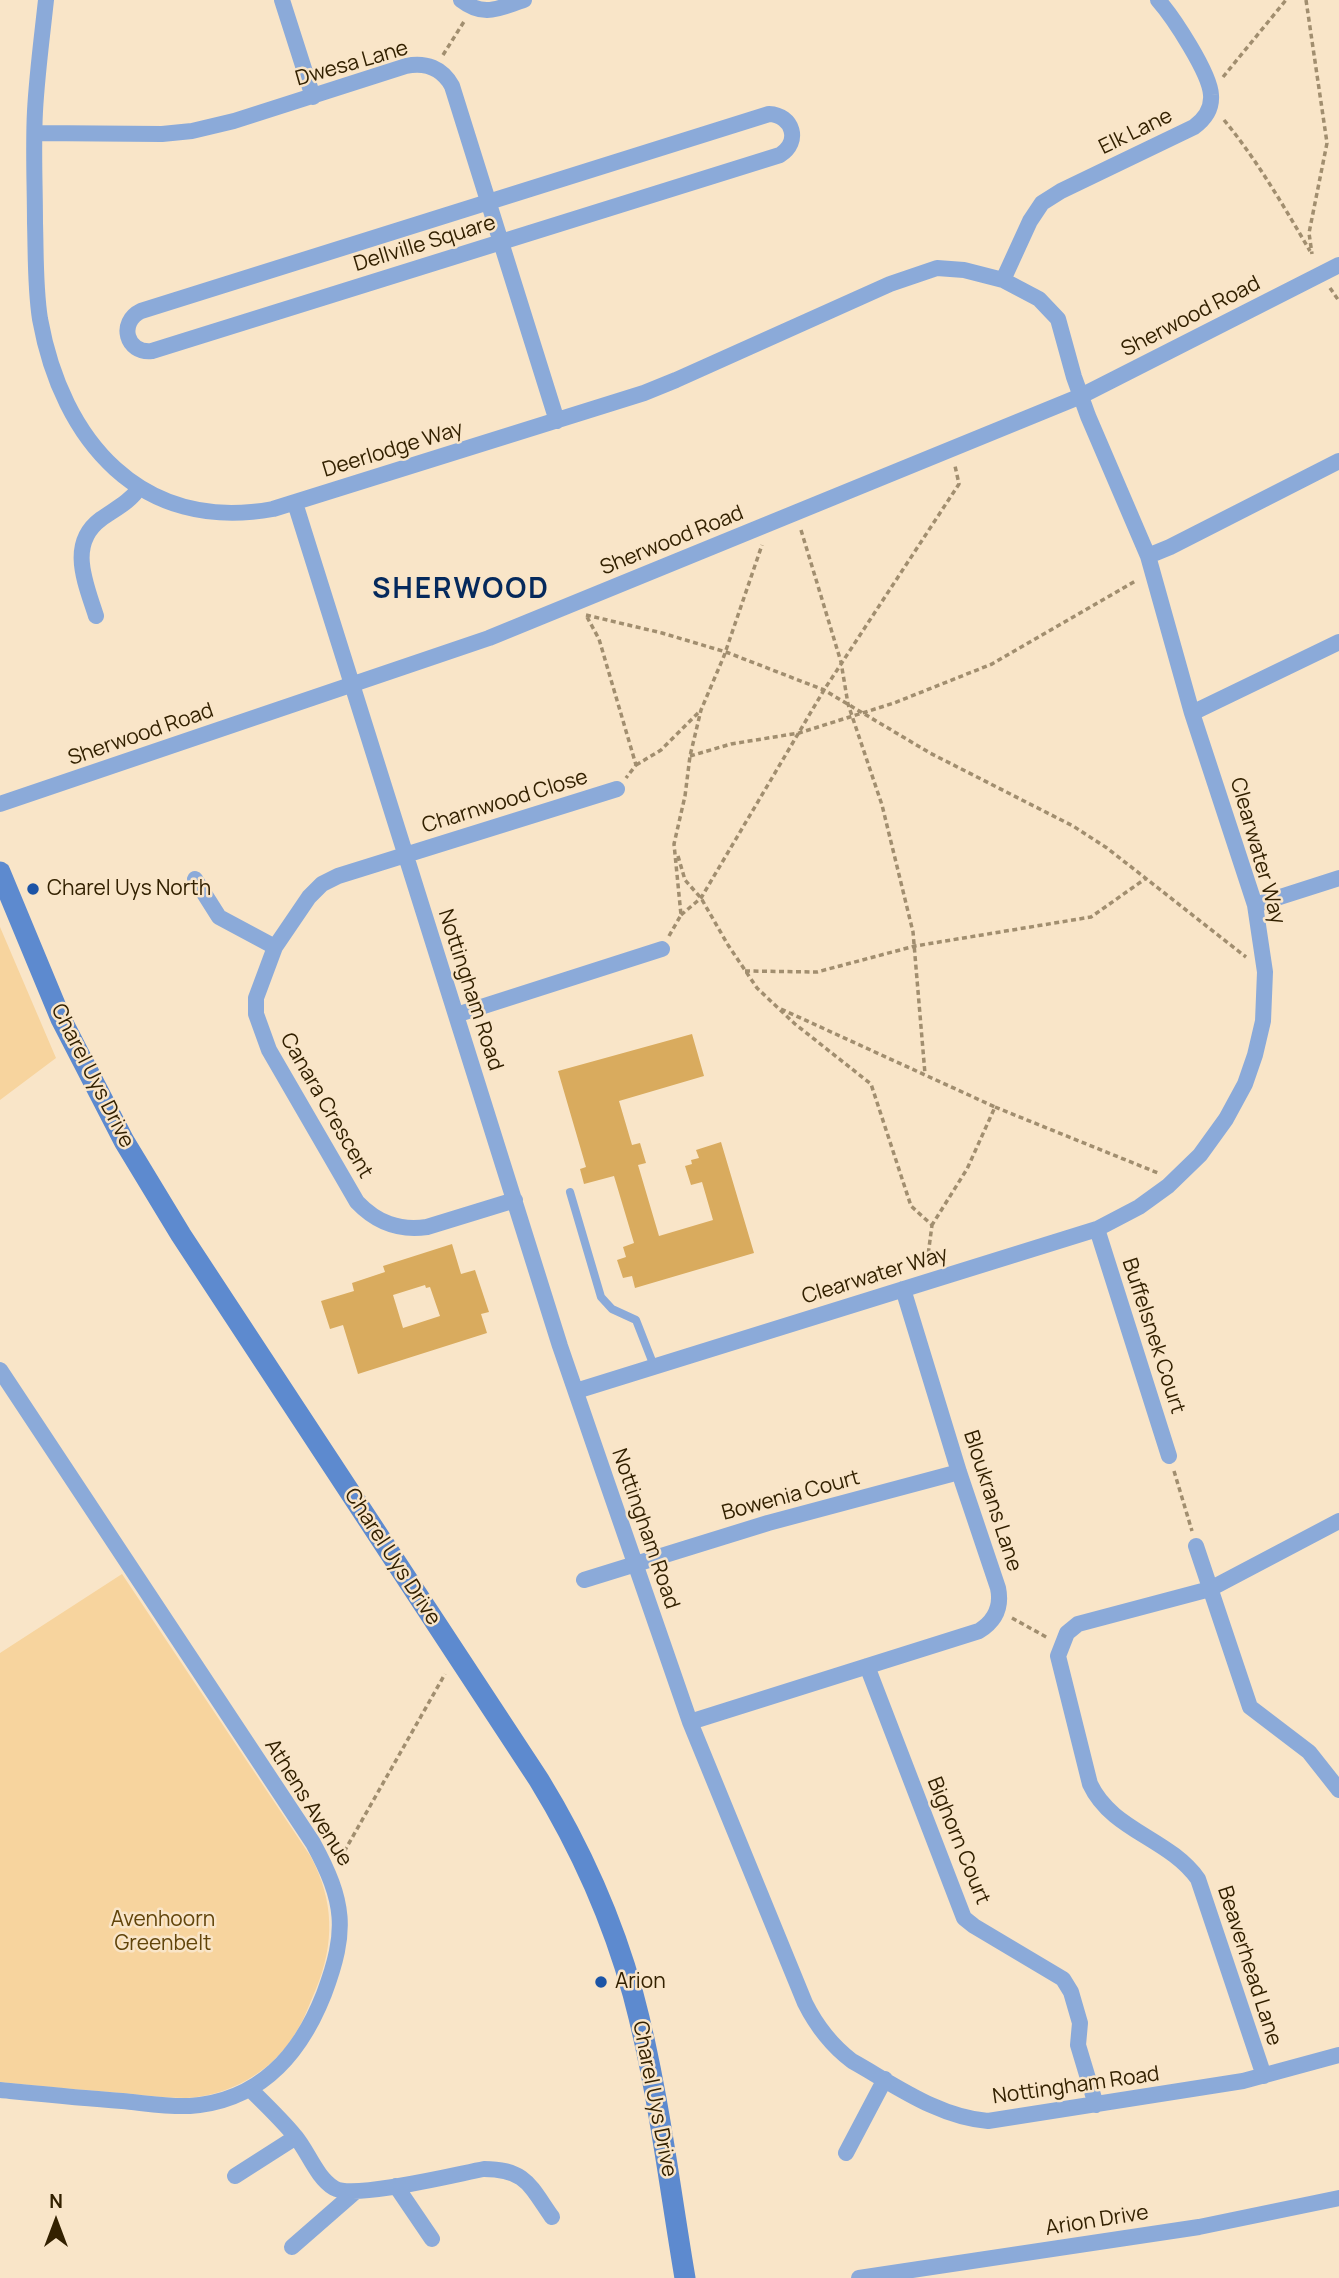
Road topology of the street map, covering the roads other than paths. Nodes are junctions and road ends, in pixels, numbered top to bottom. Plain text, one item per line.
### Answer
1 (46, 0) edge
2 (282, 0) edge
3 (524, 0) edge
4 (1158, 0) edge
5 (466, 4) edge
6 (313, 97) junction
7 (35, 133) junction
8 (488, 202) junction
9 (501, 243) junction
10 (1339, 265) edge
11 (1003, 280) junction
12 (1081, 396) junction
13 (557, 421) junction
14 (1339, 461) edge
15 (139, 488) junction
16 (295, 503) junction
17 (1150, 563) junction
18 (96, 616) dead end
19 (1339, 642) edge
20 (352, 686) junction
21 (1192, 713) junction
22 (617, 789) road end
23 (0, 804) edge
24 (406, 855) junction
25 (0, 872) edge
26 (1339, 878) edge
27 (195, 879) dead end
28 (1255, 905) junction
29 (275, 947) junction
30 (662, 949) road end
31 (456, 1014) junction
32 (570, 1192) dead end
33 (515, 1200) junction
34 (1097, 1229) junction
35 (903, 1289) junction
36 (654, 1366) junction
37 (0, 1370) edge
38 (576, 1391) junction
39 (1169, 1456) road end
40 (959, 1472) junction
41 (1339, 1521) edge
42 (1196, 1545) road end
43 (635, 1564) junction
44 (584, 1580) dead end
45 (1210, 1589) junction
46 (867, 1667) junction
47 (690, 1723) junction
48 (1339, 1790) edge
49 (1339, 2055) edge
50 (1264, 2076) junction
51 (885, 2079) junction
52 (250, 2089) junction
53 (0, 2090) edge
54 (1096, 2105) junction
55 (296, 2137) junction
56 (846, 2153) dead end
57 (235, 2176) dead end
58 (396, 2186) junction
59 (355, 2192) junction
60 (1339, 2198) edge
61 (552, 2217) dead end
62 (432, 2239) dead end
63 (292, 2247) dead end
64 (685, 2278) edge
65 (859, 2278) edge

1 - 7 street, Deerlodge Way
2 - 6 street
3 - 5 street
4 - 11 street, Elk Lane
6 - 7 street, Dwesa Lane
6 - 8 street, Dwesa Lane
7 - 15 street, Deerlodge Way
8 - 9 street, Dwesa Lane
8 - 9 street, Dellville Square
8 - 9 street, Dellville Square
9 - 13 street, Dwesa Lane
10 - 12 street, Sherwood Road
11 - 12 street, Deerlodge Way
11 - 13 street, Deerlodge Way
12 - 17 street, Clearwater Way
12 - 20 street, Sherwood Road
13 - 16 street, Deerlodge Way
14 - 17 street
15 - 16 street, Deerlodge Way
15 - 18 street
16 - 20 street, Nottingham Road
17 - 21 street, Clearwater Way
19 - 21 street
20 - 23 street, Sherwood Road
20 - 24 street, Nottingham Road
21 - 28 street, Clearwater Way
22 - 24 street, Charnwood Close
24 - 29 street, Canara Crescent
24 - 31 street, Nottingham Road
25 - 64 main road, Charel Uys Drive
26 - 28 street
27 - 29 street
28 - 34 street, Clearwater Way
29 - 33 street, Canara Crescent
30 - 31 street
31 - 33 street, Nottingham Road
32 - 36 lane
33 - 38 street, Nottingham Road
34 - 35 street, Clearwater Way
34 - 39 street, Buffelsnek Court
35 - 36 street, Clearwater Way
35 - 40 street, Bloukrans Lane
36 - 38 street, Clearwater Way
37 - 52 street, Athens Avenue
38 - 43 street, Nottingham Road
40 - 43 street, Bowenia Court
40 - 46 street, Bloukrans Lane
41 - 45 street
42 - 45 street
43 - 44 street, Bowenia Court
43 - 47 street, Nottingham Road
45 - 48 street
45 - 50 street, Beaverhead Lane
46 - 47 street
46 - 54 street, Bighorn Court
47 - 51 street, Nottingham Road
49 - 50 street, Nottingham Road
50 - 54 street, Nottingham Road
51 - 54 street, Nottingham Road
51 - 56 street
52 - 53 street, Athens Avenue
52 - 55 street
55 - 57 street
55 - 59 street
58 - 59 street
58 - 61 street
58 - 62 street
59 - 63 street
60 - 65 street, Arion Drive

